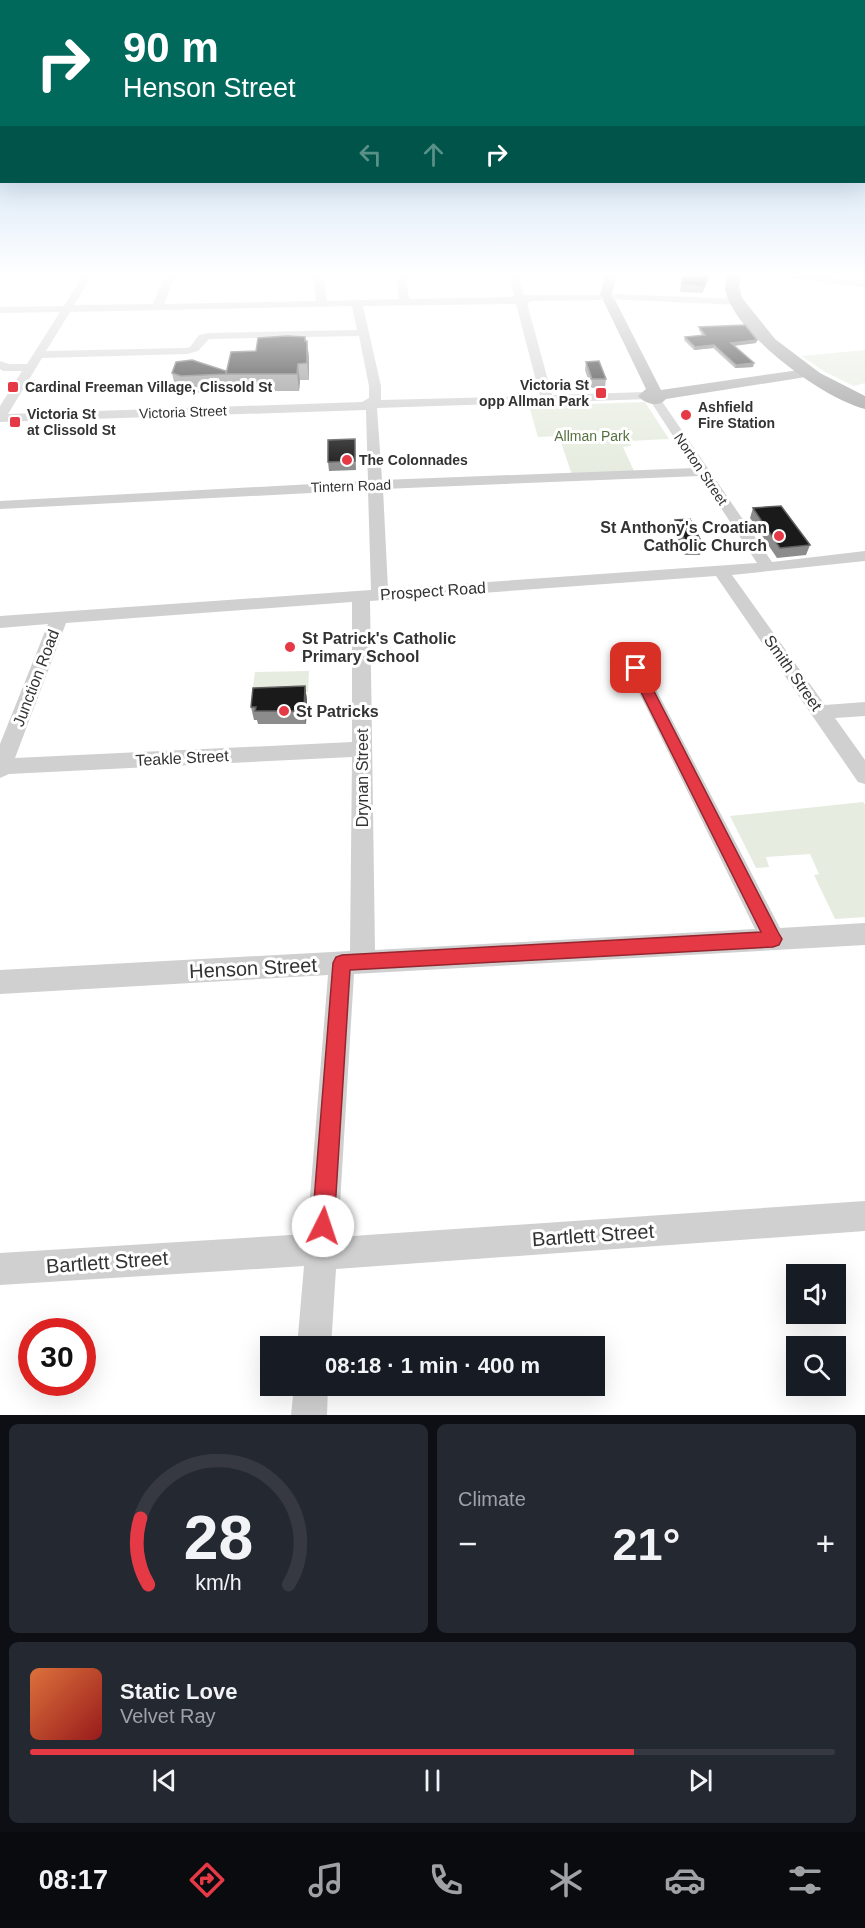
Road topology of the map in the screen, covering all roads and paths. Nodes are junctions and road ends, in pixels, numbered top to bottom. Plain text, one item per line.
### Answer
1 (48, 341) edge
2 (200, 341) edge
3 (365, 341) edge
4 (531, 341) edge
5 (628, 341) edge
6 (767, 341) edge
7 (39, 355) junction
8 (0, 365) edge
9 (31, 367) junction
10 (806, 373) junction
11 (654, 396) junction
12 (547, 399) junction
13 (865, 403) edge
14 (374, 405) junction
15 (0, 417) edge
16 (703, 472) junction
17 (376, 485) junction
18 (0, 505) edge
19 (865, 556) edge
20 (768, 567) junction
21 (721, 571) junction
22 (371, 596) junction
23 (59, 618) junction
24 (0, 622) edge
25 (636, 668) dead end
26 (865, 709) edge
27 (820, 712) junction
28 (362, 749) junction
29 (1, 768) edge
30 (865, 776) edge
31 (865, 934) edge
32 (773, 939) junction
33 (353, 962) junction
34 (0, 982) edge
35 (865, 1216) edge
36 (321, 1251) junction
37 (0, 1269) edge
38 (315, 1336) edge
39 (310, 1396) edge
40 (309, 1415) edge

1 - 7 street
2 - 7 street
3 - 14 street, Drynan Street
4 - 12 street
5 - 11 main road, Norton Street
6 - 10 highway
7 - 9 street
8 - 9 street
9 - 15 street
10 - 11 main road, Victoria Street
10 - 13 highway
11 - 12 street, Victoria Street
11 - 16 street, Norton Street
12 - 14 street, Victoria Street
14 - 15 street, Victoria Street
14 - 17 street, Drynan Street
16 - 17 street, Tintern Road
16 - 20 street, Norton Street
17 - 18 street, Tintern Road
17 - 22 street, Drynan Street
19 - 20 street, Prospect Road
20 - 21 street, Prospect Road
21 - 22 street, Prospect Road
21 - 27 street, Smith Street
22 - 23 street, Prospect Road
22 - 28 street, Drynan Street
23 - 24 street, Prospect Road
23 - 29 street, Junction Road
25 - 32 street
26 - 27 street
27 - 30 street, Smith Street
28 - 29 street, Teakle Street
28 - 33 street, Drynan Street
31 - 32 street, Henson Street
32 - 33 street, Henson Street
33 - 34 street, Henson Street
33 - 36 street, Drynan Street
35 - 36 street, Bartlett Street
36 - 37 street, Bartlett Street
36 - 38 street, Drynan Street
39 - 40 street

